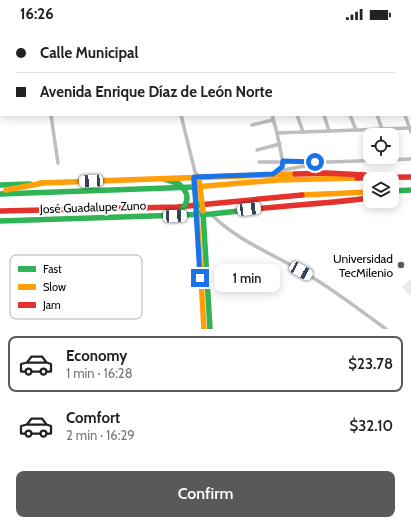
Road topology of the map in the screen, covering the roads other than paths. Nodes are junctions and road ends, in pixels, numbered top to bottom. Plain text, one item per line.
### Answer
1 (51, 116) edge
2 (180, 116) edge
3 (272, 116) edge
4 (297, 116) edge
5 (324, 116) edge
6 (350, 116) edge
7 (377, 116) edge
8 (405, 116) edge
9 (273, 120) junction
10 (252, 125) dead end
11 (382, 128) edge
12 (356, 130) junction
13 (363, 130) edge
14 (399, 130) edge
15 (410, 130) edge
16 (329, 131) junction
17 (303, 132) junction
18 (277, 133) junction
19 (280, 144) junction
20 (257, 150) dead end
21 (411, 159) edge
22 (283, 161) junction
23 (259, 162) dead end
24 (330, 162) junction
25 (58, 163) dead end
26 (275, 172) junction
27 (363, 176) edge
28 (411, 176) edge
29 (196, 177) junction
30 (399, 177) edge
31 (160, 178) junction
32 (363, 178) edge
33 (43, 183) junction
34 (0, 185) edge
35 (0, 190) edge
36 (411, 190) edge
37 (399, 191) edge
38 (363, 192) edge
39 (0, 194) edge
40 (363, 199) edge
41 (0, 211) edge
42 (200, 213) junction
43 (211, 214) junction
44 (164, 216) junction
45 (0, 221) edge
46 (204, 329) edge
47 (210, 329) edge
48 (386, 329) edge

1 - 25 street
2 - 29 street
3 - 9 street
4 - 17 street
5 - 16 street
6 - 12 street
7 - 11 street
8 - 15 street
9 - 10 street
9 - 18 street
12 - 13 street
12 - 16 street
14 - 15 street
16 - 17 street
17 - 18 street
18 - 19 street
19 - 20 street
19 - 22 street
21 - 24 street
22 - 23 street
22 - 24 street
22 - 26 street
24 - 26 street
26 - 27 main road
26 - 29 main road
28 - 30 main road
29 - 31 main road
29 - 42 main road, bridge
31 - 33 main road
31 - 44 main road, bridge
32 - 39 main road
33 - 34 main road
33 - 35 main road
36 - 37 main road
38 - 41 main road
40 - 43 main road, José Guadalupe Zuno
42 - 43 main road, José Guadalupe Zuno
42 - 44 main road, José Guadalupe Zuno
42 - 46 main road
42 - 47 main road
43 - 48 street
44 - 45 main road, José Guadalupe Zuno

